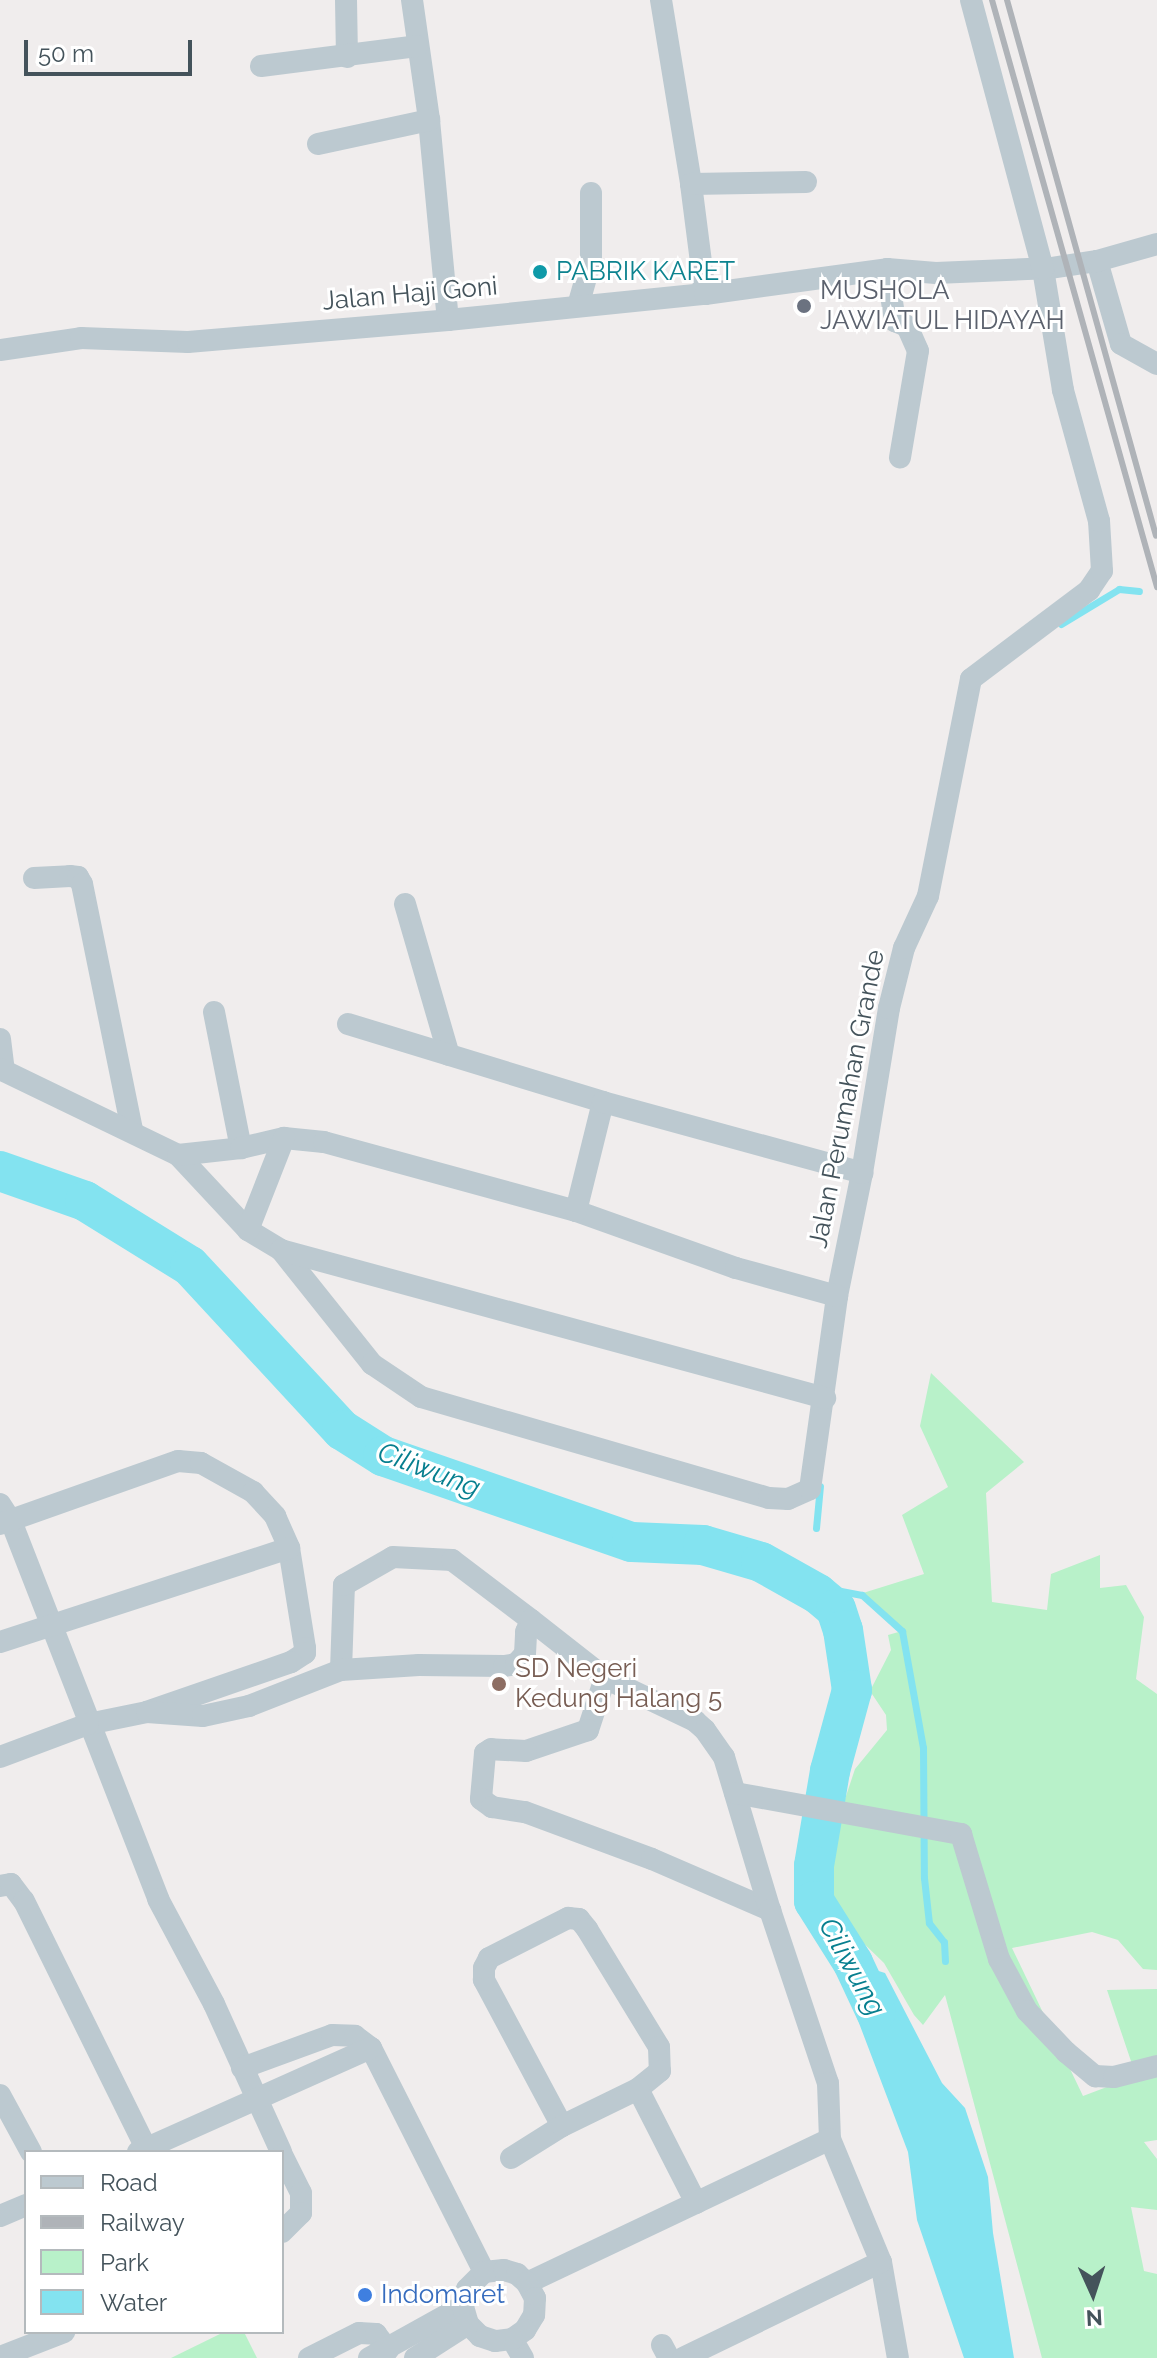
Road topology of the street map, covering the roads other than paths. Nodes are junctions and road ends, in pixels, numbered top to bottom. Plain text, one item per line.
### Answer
1 (346, 0) edge
2 (412, 0) edge
3 (661, 0) edge
4 (971, 0) edge
5 (417, 46) junction
6 (347, 57) junction
7 (261, 66) dead end
8 (429, 120) junction
9 (318, 144) dead end
10 (806, 182) dead end
11 (691, 184) junction
12 (591, 193) dead end
13 (1157, 244) edge
14 (1097, 261) junction
15 (887, 269) junction
16 (1043, 269) junction
17 (705, 294) junction
18 (578, 306) junction
19 (448, 320) junction
20 (0, 350) edge
21 (1157, 364) edge
22 (900, 457) dead end
23 (34, 878) dead end
24 (405, 904) dead end
25 (214, 1012) dead end
26 (348, 1024) dead end
27 (0, 1039) edge
28 (449, 1055) junction
29 (2, 1070) edge
30 (603, 1102) junction
31 (132, 1130) junction
32 (284, 1138) junction
33 (241, 1148) junction
34 (178, 1155) junction
35 (862, 1173) junction
36 (576, 1211) junction
37 (248, 1230) junction
38 (281, 1250) junction
39 (837, 1296) junction
40 (825, 1398) junction
41 (4, 1516) edge
42 (289, 1548) junction
43 (531, 1620) junction
44 (50, 1625) junction
45 (0, 1642) edge
46 (341, 1670) junction
47 (605, 1678) junction
48 (147, 1712) junction
49 (88, 1724) junction
50 (0, 1757) edge
51 (735, 1793) junction
52 (0, 1886) edge
53 (770, 1910) junction
54 (371, 2048) junction
55 (1157, 2066) edge
56 (242, 2068) junction
57 (638, 2089) junction
58 (0, 2095) edge
59 (255, 2100) junction
60 (562, 2126) junction
61 (830, 2139) junction
62 (30, 2150) edge
63 (142, 2150) edge
64 (280, 2150) edge
65 (511, 2158) dead end
66 (284, 2159) edge
67 (696, 2203) junction
68 (24, 2206) edge
69 (0, 2216) edge
70 (284, 2230) edge
71 (881, 2262) junction
72 (484, 2272) junction
73 (527, 2283) junction
74 (465, 2315) junction
75 (59, 2334) edge
76 (517, 2349) edge
77 (379, 2354) edge
78 (0, 2357) edge
79 (309, 2358) edge
80 (415, 2358) edge
81 (683, 2358) edge
82 (898, 2358) edge

1 - 6 street
2 - 5 street
3 - 11 street
4 - 16 street, Jalan Perumahan Grande
5 - 6 street
5 - 8 street
6 - 7 street
8 - 9 street
8 - 19 street
10 - 11 street
11 - 17 street
12 - 18 street
13 - 14 street, Jalan Haji Goni
14 - 16 street, Jalan Haji Goni
14 - 21 street
15 - 16 street, Jalan Haji Goni
15 - 17 street, Jalan Haji Goni
15 - 22 street
16 - 35 street, Jalan Perumahan Grande
17 - 18 street, Jalan Haji Goni
18 - 19 street, Jalan Haji Goni
19 - 20 street, Jalan Haji Goni
23 - 31 street
24 - 28 street
25 - 33 street
26 - 28 street
27 - 29 street
28 - 30 street
29 - 31 street
30 - 35 street
30 - 36 street
31 - 34 street
32 - 33 street
32 - 36 street
32 - 37 street
33 - 34 street
34 - 37 street
35 - 39 street, Jalan Perumahan Grande
36 - 39 street
37 - 38 street
38 - 40 street
38 - 40 street, Jalan Perumahan Grande
39 - 40 street, Jalan Perumahan Grande
41 - 42 street
41 - 44 street
42 - 44 street
42 - 48 street
43 - 46 street
43 - 46 street
43 - 47 street
44 - 45 street
44 - 49 street
46 - 48 street
47 - 51 street
47 - 53 street
48 - 49 street
49 - 50 street
49 - 56 street
51 - 53 street
51 - 55 street
52 - 63 street
53 - 61 street
54 - 56 street
54 - 59 street
54 - 72 street
56 - 59 street
57 - 60 street
57 - 60 street
57 - 67 street
58 - 62 street
59 - 63 street
59 - 64 street
60 - 65 street
61 - 67 street
61 - 71 street
66 - 70 street
67 - 73 street
68 - 69 street
71 - 81 street
71 - 82 street
72 - 73 street
72 - 74 street
73 - 76 street
74 - 76 street
74 - 77 street
74 - 80 street
75 - 78 street
77 - 79 street

